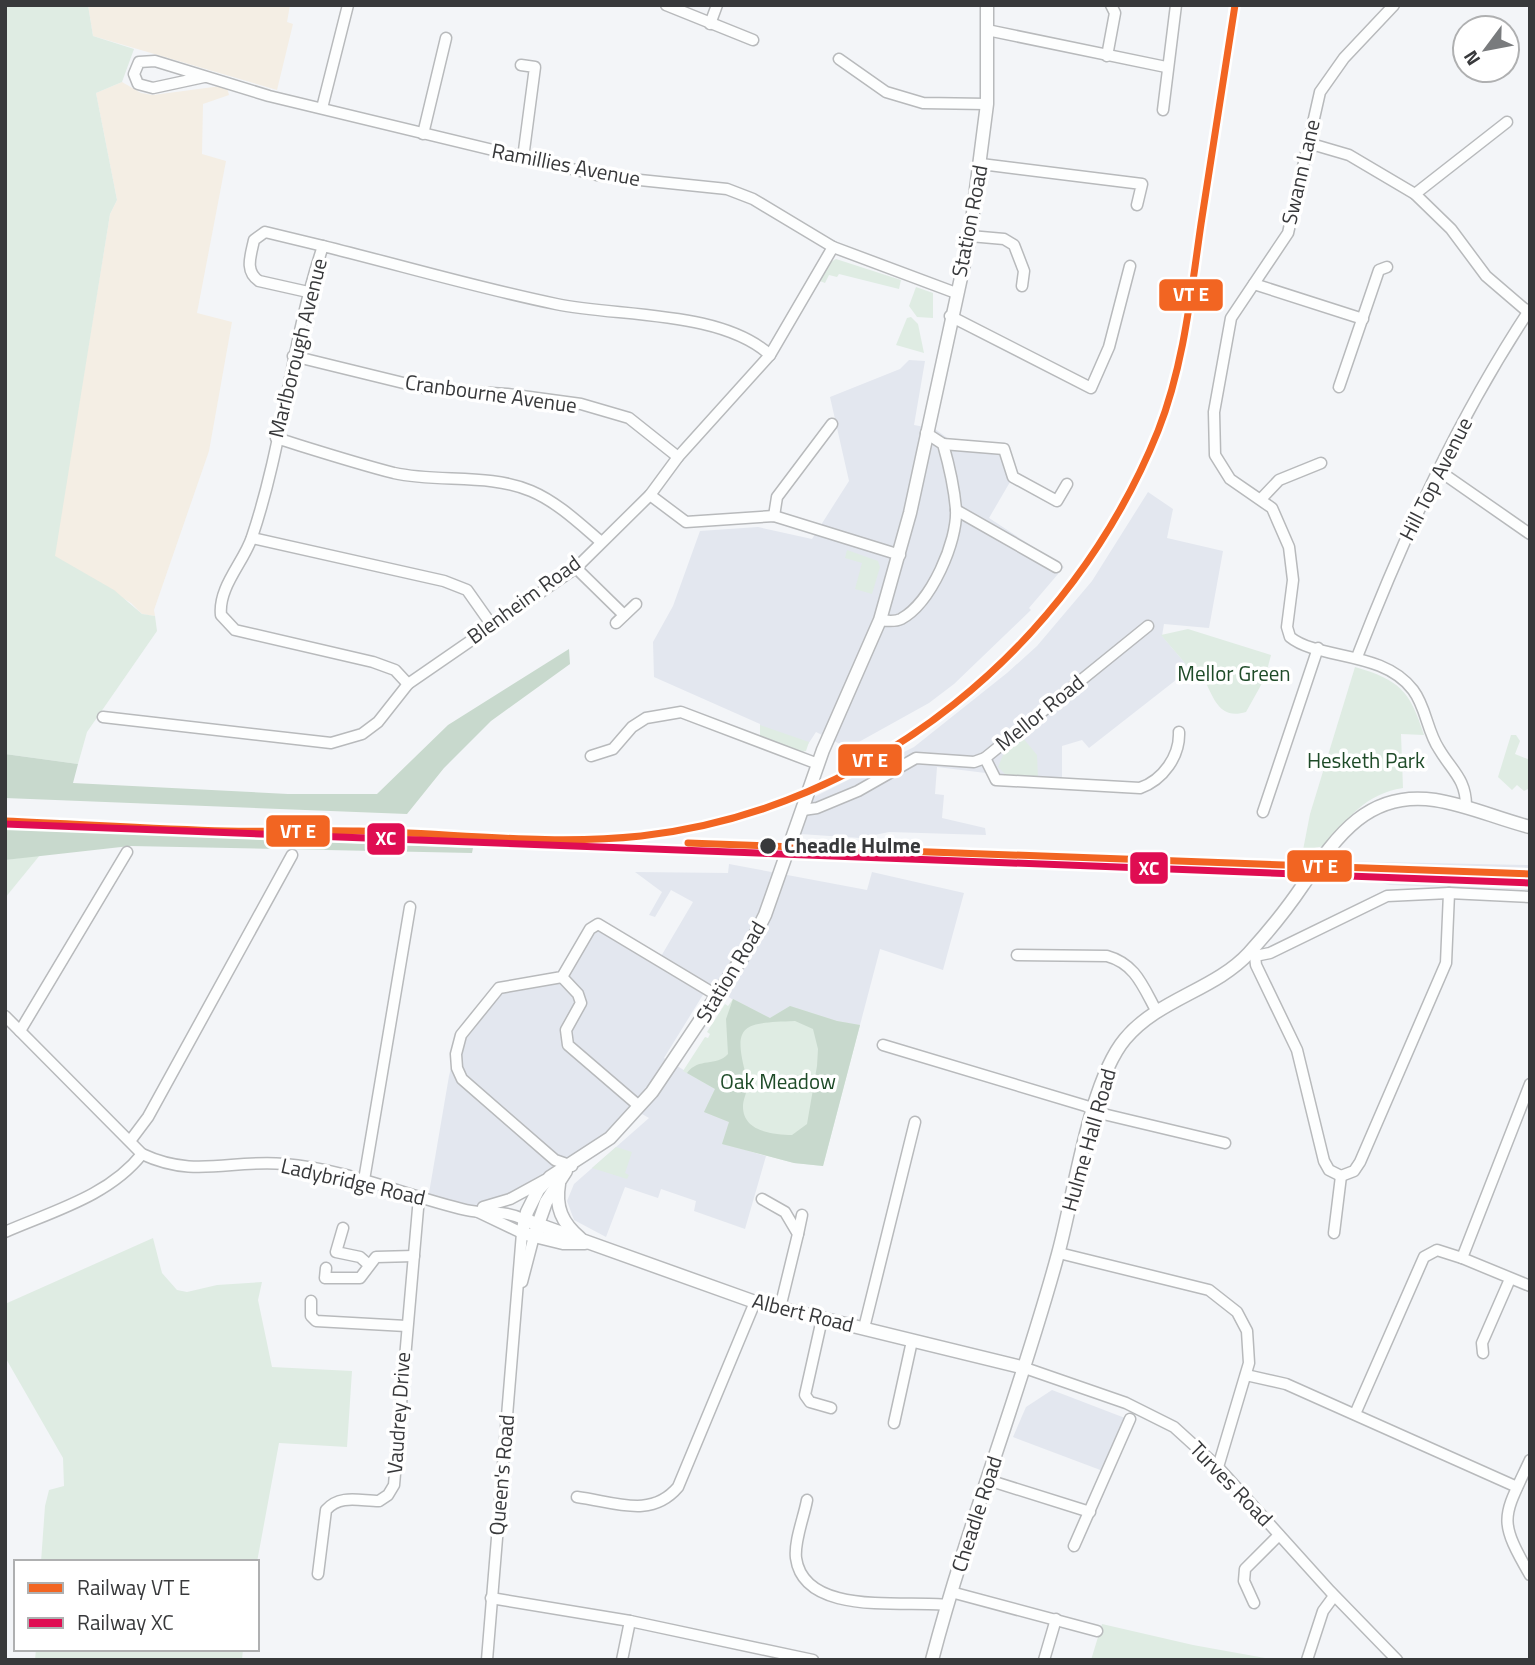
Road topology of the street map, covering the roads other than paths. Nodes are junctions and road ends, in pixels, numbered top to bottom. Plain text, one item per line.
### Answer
1 (348, 5) edge
2 (666, 5) edge
3 (717, 5) edge
4 (987, 5) edge
5 (1111, 5) edge
6 (1176, 5) edge
7 (1394, 5) edge
8 (710, 24) junction
9 (987, 30) junction
10 (446, 38) dead end
11 (753, 40) dead end
12 (1107, 56) junction
13 (839, 59) dead end
14 (521, 65) dead end
15 (1166, 67) junction
16 (204, 77) junction
17 (987, 104) junction
18 (322, 108) junction
19 (1163, 110) dead end
20 (1507, 122) dead end
21 (423, 134) junction
22 (1308, 143) junction
23 (523, 158) junction
24 (981, 164) junction
25 (1415, 194) junction
26 (1137, 205) dead end
27 (970, 236) junction
28 (323, 246) junction
29 (833, 247) junction
30 (1130, 266) dead end
31 (1387, 267) dead end
32 (1254, 284) junction
33 (1022, 286) dead end
34 (307, 292) junction
35 (956, 293) junction
36 (1529, 311) edge
37 (950, 316) junction
38 (1363, 319) junction
39 (770, 355) junction
40 (293, 356) junction
41 (1339, 387) dead end
42 (832, 424) dead end
43 (926, 433) junction
44 (276, 438) junction
45 (943, 444) junction
46 (678, 457) junction
47 (1321, 463) dead end
48 (1438, 470) junction
49 (1067, 484) dead end
50 (650, 495) junction
51 (1261, 499) junction
52 (956, 510) junction
53 (774, 516) junction
54 (1530, 534) edge
55 (252, 538) junction
56 (600, 541) junction
57 (900, 555) junction
58 (1056, 567) dead end
59 (576, 568) junction
60 (636, 604) dead end
61 (880, 620) junction
62 (491, 624) junction
63 (1148, 626) dead end
64 (1318, 648) junction
65 (1357, 657) junction
66 (408, 684) junction
67 (103, 717) dead end
68 (1179, 732) dead end
69 (591, 756) dead end
70 (985, 758) junction
71 (818, 764) junction
72 (1466, 806) junction
73 (803, 810) junction
74 (1263, 812) dead end
75 (1530, 827) edge
76 (127, 852) dead end
77 (292, 855) dead end
78 (1450, 894) junction
79 (1530, 897) edge
80 (410, 907) dead end
81 (1252, 954) junction
82 (1017, 955) dead end
83 (562, 977) junction
84 (718, 996) junction
85 (1157, 1012) junction
86 (5, 1016) edge
87 (20, 1031) junction
88 (883, 1045) dead end
89 (1530, 1084) edge
90 (639, 1106) junction
91 (1094, 1110) junction
92 (915, 1122) dead end
93 (130, 1141) junction
94 (1225, 1143) dead end
95 (142, 1154) junction
96 (563, 1172) junction
97 (1341, 1176) junction
98 (364, 1180) junction
99 (419, 1197) junction
100 (762, 1199) dead end
101 (471, 1211) junction
102 (802, 1215) dead end
103 (523, 1219) junction
104 (343, 1228) dead end
105 (531, 1231) junction
106 (5, 1232) edge
107 (1334, 1233) dead end
108 (798, 1234) junction
109 (585, 1243) junction
110 (1059, 1253) junction
111 (414, 1256) junction
112 (1462, 1258) junction
113 (369, 1265) junction
114 (326, 1268) dead end
115 (1510, 1279) junction
116 (1530, 1286) edge
117 (311, 1301) dead end
118 (755, 1302) junction
119 (780, 1308) junction
120 (822, 1319) junction
121 (405, 1326) junction
122 (864, 1328) junction
123 (912, 1341) junction
124 (1483, 1353) dead end
125 (1024, 1368) junction
126 (1246, 1375) junction
127 (831, 1408) dead end
128 (1355, 1414) junction
129 (1130, 1419) dead end
130 (894, 1423) dead end
131 (1530, 1460) edge
132 (1218, 1467) junction
133 (988, 1480) junction
134 (1517, 1488) junction
135 (577, 1496) dead end
136 (807, 1500) dead end
137 (1090, 1512) junction
138 (1279, 1535) junction
139 (1074, 1546) dead end
140 (318, 1574) dead end
141 (1530, 1575) edge
142 (951, 1592) junction
143 (1334, 1595) junction
144 (491, 1598) junction
145 (1254, 1603) dead end
146 (947, 1605) junction
147 (1056, 1619) junction
148 (630, 1621) junction
149 (1097, 1631) dead end
150 (487, 1660) edge
151 (622, 1660) edge
152 (813, 1660) edge
153 (932, 1660) edge
154 (1044, 1660) edge
155 (1307, 1660) edge
156 (1397, 1660) edge

1 - 18 street
2 - 8 street
3 - 8 street
4 - 9 main road, Station Road
5 - 12 street
6 - 15 street
7 - 22 street, Swann Lane
8 - 11 street
9 - 12 street
9 - 17 main road, Station Road
10 - 21 street
12 - 15 street
13 - 17 street
14 - 23 street
15 - 19 street
16 - 16 street, Ramillies Avenue
16 - 18 street, Ramillies Avenue
17 - 24 main road, Station Road
18 - 21 street, Ramillies Avenue
20 - 25 street
21 - 23 street, Ramillies Avenue
22 - 25 street
22 - 32 street, Swann Lane
23 - 29 street, Ramillies Avenue
24 - 26 street
24 - 27 main road, Station Road
25 - 36 street
27 - 33 street
27 - 35 main road, Station Road
28 - 34 street, Marlborough Avenue
28 - 34 street
28 - 39 street, Marlborough Avenue
29 - 35 street, Ramillies Avenue
29 - 39 street, Blenheim Road
30 - 37 street
31 - 38 street
32 - 38 street
32 - 51 street, Swann Lane
34 - 40 street, Marlborough Avenue
35 - 37 main road, Station Road
36 - 48 street, Hill Top Avenue
37 - 43 main road, Station Road
38 - 41 street
39 - 46 street, Blenheim Road
40 - 44 street, Marlborough Avenue
40 - 46 street, Cranbourne Avenue
42 - 53 street
43 - 45 street
43 - 57 main road, Station Road
44 - 55 street, Marlborough Avenue
44 - 56 street
45 - 49 street
45 - 52 street
46 - 50 street, Blenheim Road
47 - 51 street
48 - 54 street
48 - 65 street, Hill Top Avenue
50 - 53 street
50 - 56 street, Blenheim Road
51 - 64 street, Swann Lane
52 - 58 street
52 - 61 street
53 - 57 street
55 - 62 street
55 - 66 street, Marlborough Avenue
56 - 59 street, Blenheim Road
57 - 61 main road, Station Road
59 - 60 street
59 - 62 street, Blenheim Road
61 - 71 main road, Station Road
62 - 66 street, Blenheim Road
63 - 70 street, Mellor Road
64 - 65 street, Swann Lane
64 - 74 street
65 - 72 street, Swann Lane
66 - 67 street, Blenheim Road
68 - 70 street
69 - 71 street
70 - 73 street, Mellor Road
71 - 73 main road, Station Road
72 - 75 main road, Hulme Hall Road
72 - 81 main road, Hulme Hall Road
73 - 84 main road, Station Road
76 - 87 street
77 - 93 street
78 - 79 street
78 - 81 street
78 - 97 street
80 - 98 street
81 - 85 main road, Hulme Hall Road
81 - 97 street
82 - 85 street
83 - 84 street
83 - 90 street
83 - 96 street
84 - 90 main road, Station Road
85 - 91 main road, Hulme Hall Road
86 - 87 street, Ladybridge Road
87 - 93 street, Ladybridge Road
88 - 91 street
89 - 112 street
90 - 96 main road, Station Road
91 - 94 street
91 - 110 main road, Hulme Hall Road
92 - 122 street
93 - 95 street, Ladybridge Road
95 - 98 street, Ladybridge Road
95 - 106 street
96 - 101 street
96 - 103 main road, Station Road
96 - 105 main road, Station Road
96 - 109 main road
97 - 107 street
98 - 99 street, Ladybridge Road
99 - 101 street, Ladybridge Road
99 - 111 street, Vaudrey Drive
100 - 108 street
101 - 103 street, Albert Road
101 - 105 street, Albert Road
102 - 108 street
103 - 105 main road, Albert Road
104 - 113 street
105 - 109 main road, Albert Road
105 - 144 street, Queen's Road
108 - 119 street
109 - 118 main road, Albert Road
110 - 125 main road, Hulme Hall Road
110 - 126 street
111 - 113 street
111 - 121 street, Vaudrey Drive
112 - 115 street
112 - 128 street
113 - 114 street
115 - 116 street
115 - 124 street
117 - 121 street
118 - 119 main road, Albert Road
118 - 135 street
119 - 120 main road, Albert Road
120 - 122 main road, Albert Road
120 - 127 street
121 - 140 street, Vaudrey Drive
122 - 123 main road, Albert Road
123 - 125 main road, Albert Road
123 - 130 street
125 - 132 street, Turves Road
125 - 133 main road, Cheadle Road
126 - 128 street
126 - 132 street
128 - 134 street
129 - 137 street
131 - 134 street
132 - 138 street, Turves Road
133 - 137 street
133 - 142 main road, Cheadle Road
134 - 141 street
136 - 146 street
137 - 139 street
138 - 143 street, Turves Road
138 - 145 street
142 - 146 main road, Cheadle Road
142 - 147 street
143 - 155 street
143 - 156 street, Turves Road
144 - 148 street
144 - 150 street, Queen's Road
146 - 153 main road, Cheadle Road
147 - 149 street
147 - 154 street
148 - 151 street
148 - 152 street

